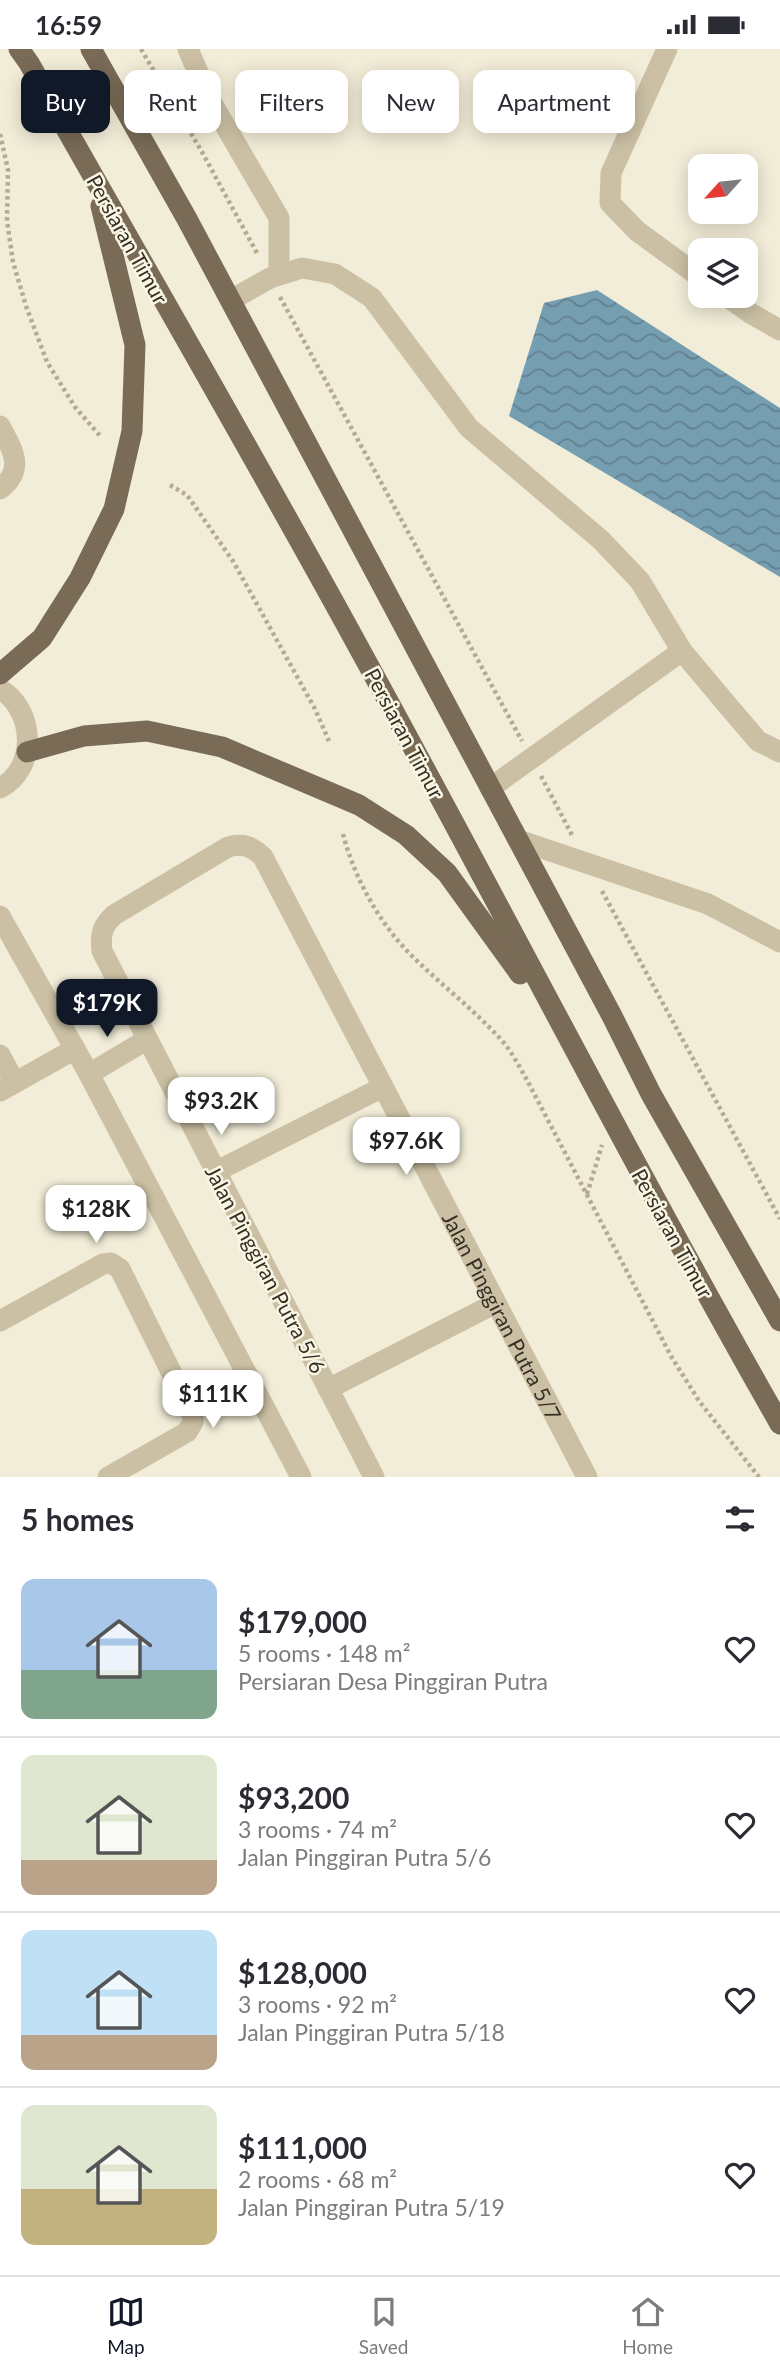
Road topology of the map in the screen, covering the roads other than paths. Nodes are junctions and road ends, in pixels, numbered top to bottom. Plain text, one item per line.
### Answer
1 (19, 49) edge
2 (91, 49) edge
3 (188, 49) edge
4 (667, 49) edge
5 (95, 180) junction
6 (688, 268) edge
7 (275, 277) junction
8 (231, 300) junction
9 (743, 308) edge
10 (780, 330) edge
11 (0, 426) edge
12 (0, 489) edge
13 (682, 651) junction
14 (0, 674) edge
15 (0, 689) edge
16 (27, 751) junction
17 (780, 752) edge
18 (3, 786) edge
19 (490, 788) junction
20 (0, 806) edge
21 (518, 840) junction
22 (262, 857) joint
23 (0, 916) edge
24 (780, 942) edge
25 (146, 1040) junction
26 (568, 1041) junction
27 (75, 1049) junction
28 (0, 1055) edge
29 (89, 1074) junction
30 (7, 1087) edge
31 (383, 1087) junction
32 (215, 1172) junction
33 (496, 1303) junction
34 (0, 1321) edge
35 (780, 1321) edge
36 (328, 1389) junction
37 (780, 1424) edge
38 (108, 1477) edge
39 (301, 1477) edge
40 (374, 1477) edge
41 (587, 1477) edge

1 - 5 main road, Persiaran Timur
2 - 8 main road
3 - 7 street
4 - 6 street
5 - 14 main road
5 - 26 main road, Persiaran Timur
7 - 8 street
7 - 13 street
8 - 19 main road
9 - 10 street
11 - 12 street
13 - 17 street
13 - 19 street
15 - 16 street
16 - 18 street
16 - 26 main road
18 - 20 street
19 - 21 main road
21 - 24 street
21 - 35 main road
22 - 25 street, Jalan Pinggiran Putra 5/6
22 - 31 street, Jalan Pinggiran Putra 5/7
23 - 27 street
25 - 29 street
25 - 32 street, Jalan Pinggiran Putra 5/6
26 - 37 main road, Persiaran Timur
27 - 29 street
27 - 30 street
28 - 30 street
29 - 39 street
31 - 32 street
31 - 33 street, Jalan Pinggiran Putra 5/7
32 - 36 street, Jalan Pinggiran Putra 5/6
33 - 36 street
33 - 41 street, Jalan Pinggiran Putra 5/7
34 - 38 street
36 - 40 street, Jalan Pinggiran Putra 5/6

